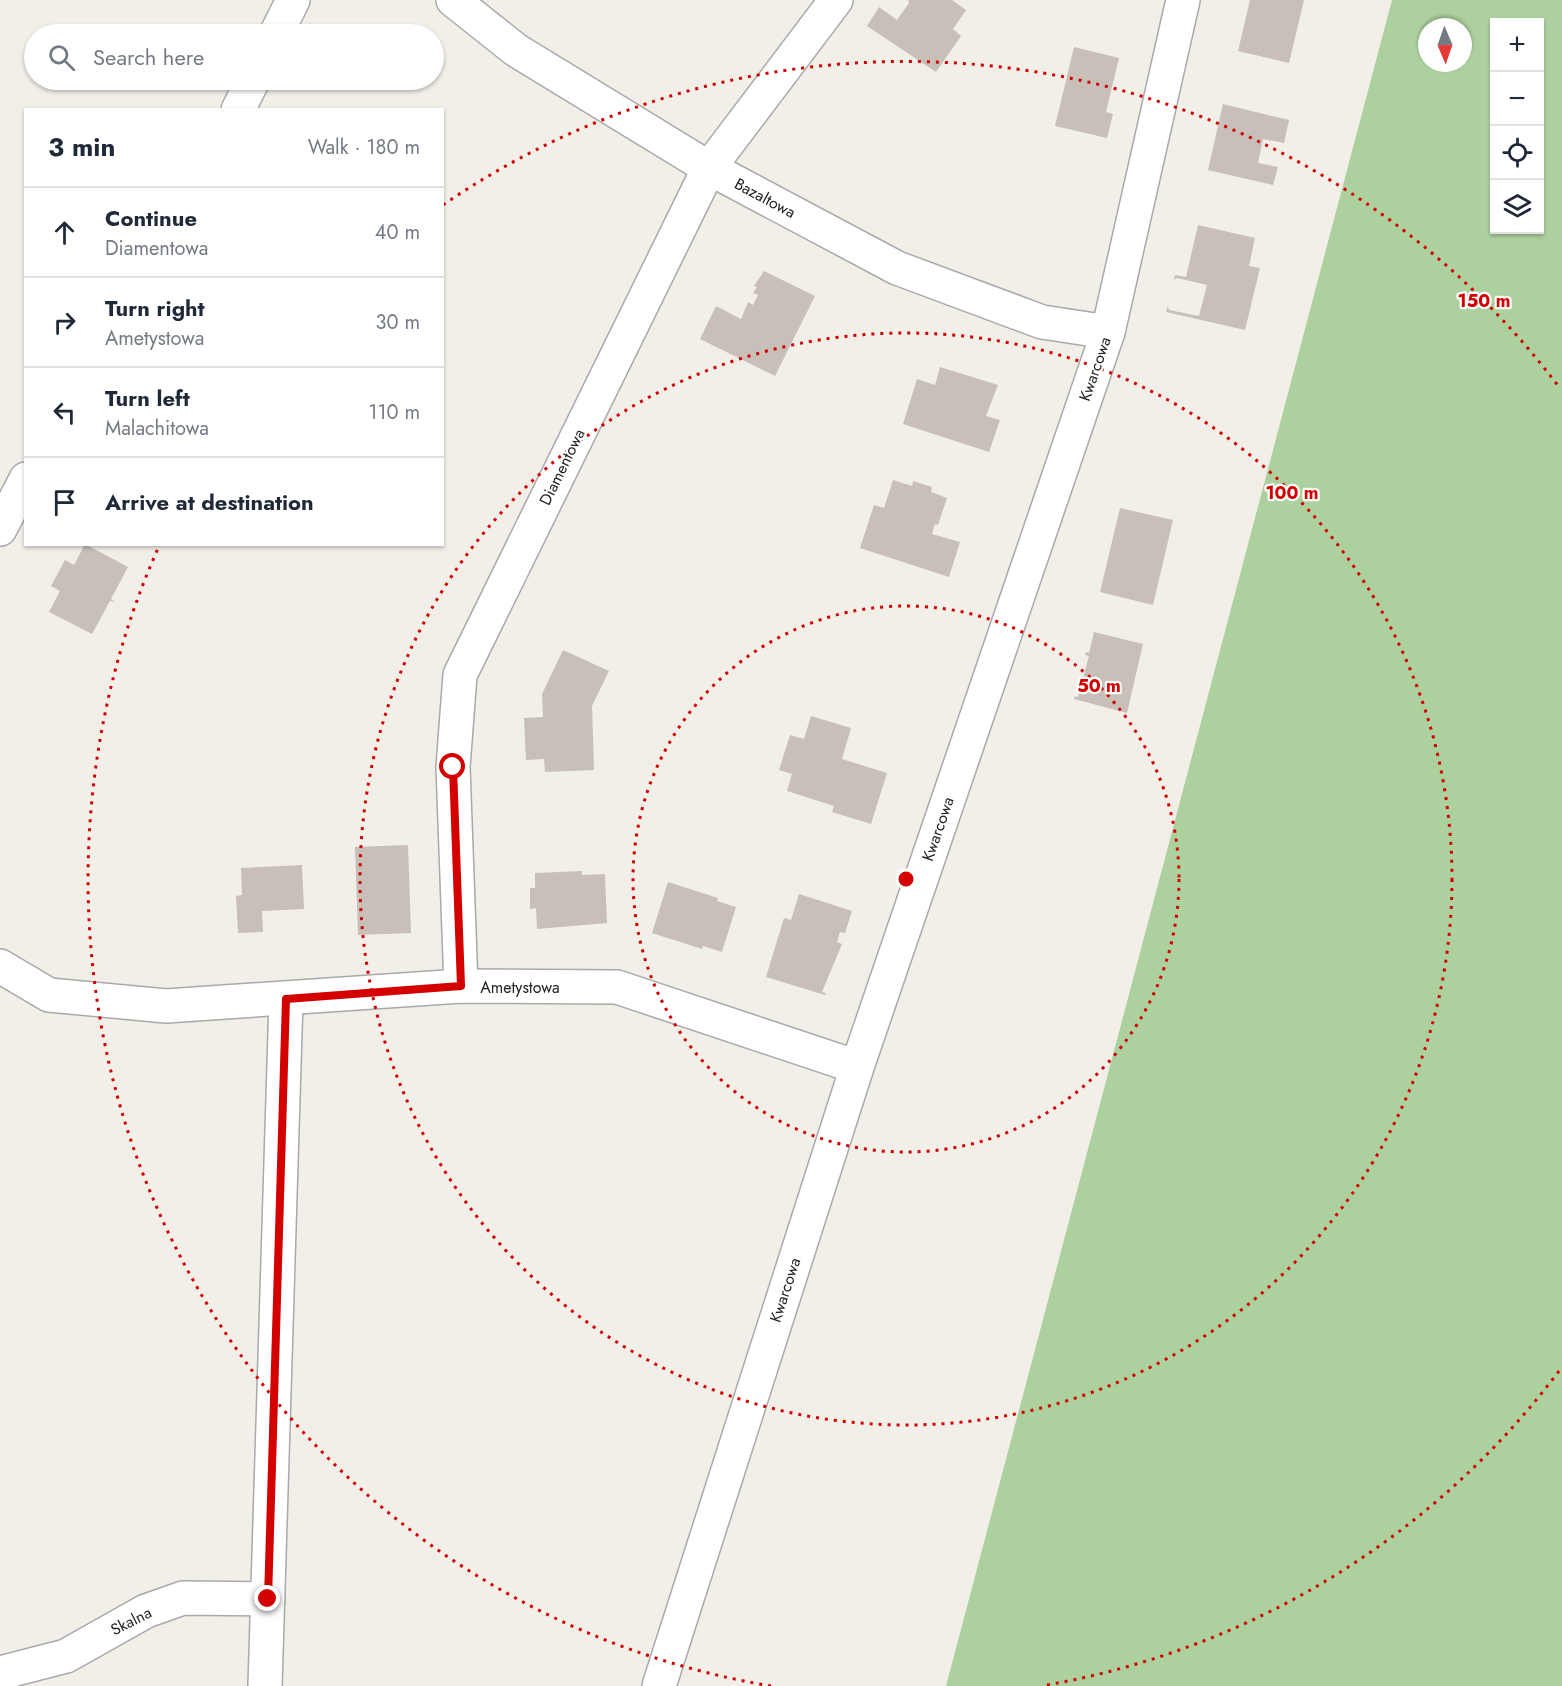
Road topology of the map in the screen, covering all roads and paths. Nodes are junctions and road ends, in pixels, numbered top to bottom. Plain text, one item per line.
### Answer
1 (293, 0) edge
2 (453, 0) edge
3 (837, 0) edge
4 (1183, 0) edge
5 (281, 24) edge
6 (248, 90) edge
7 (239, 108) edge
8 (709, 168) junction
9 (1108, 332) junction
10 (24, 483) edge
11 (0, 529) edge
12 (0, 966) edge
13 (461, 986) junction
14 (286, 999) junction
15 (857, 1067) junction
16 (268, 1599) junction
17 (0, 1673) edge
18 (265, 1686) edge
19 (659, 1686) edge

1 - 5 street
2 - 8 street, Bazaltowa
3 - 8 street, Diamentowa
4 - 9 street, Kwarcowa
6 - 7 street
8 - 9 street, Bazaltowa
8 - 13 street, Diamentowa
9 - 15 street, Kwarcowa
10 - 11 street
12 - 14 street, Ametystowa
13 - 14 street, Ametystowa
13 - 15 street, Ametystowa
14 - 16 street
15 - 19 street, Kwarcowa
16 - 17 street, Skalna
16 - 18 street

